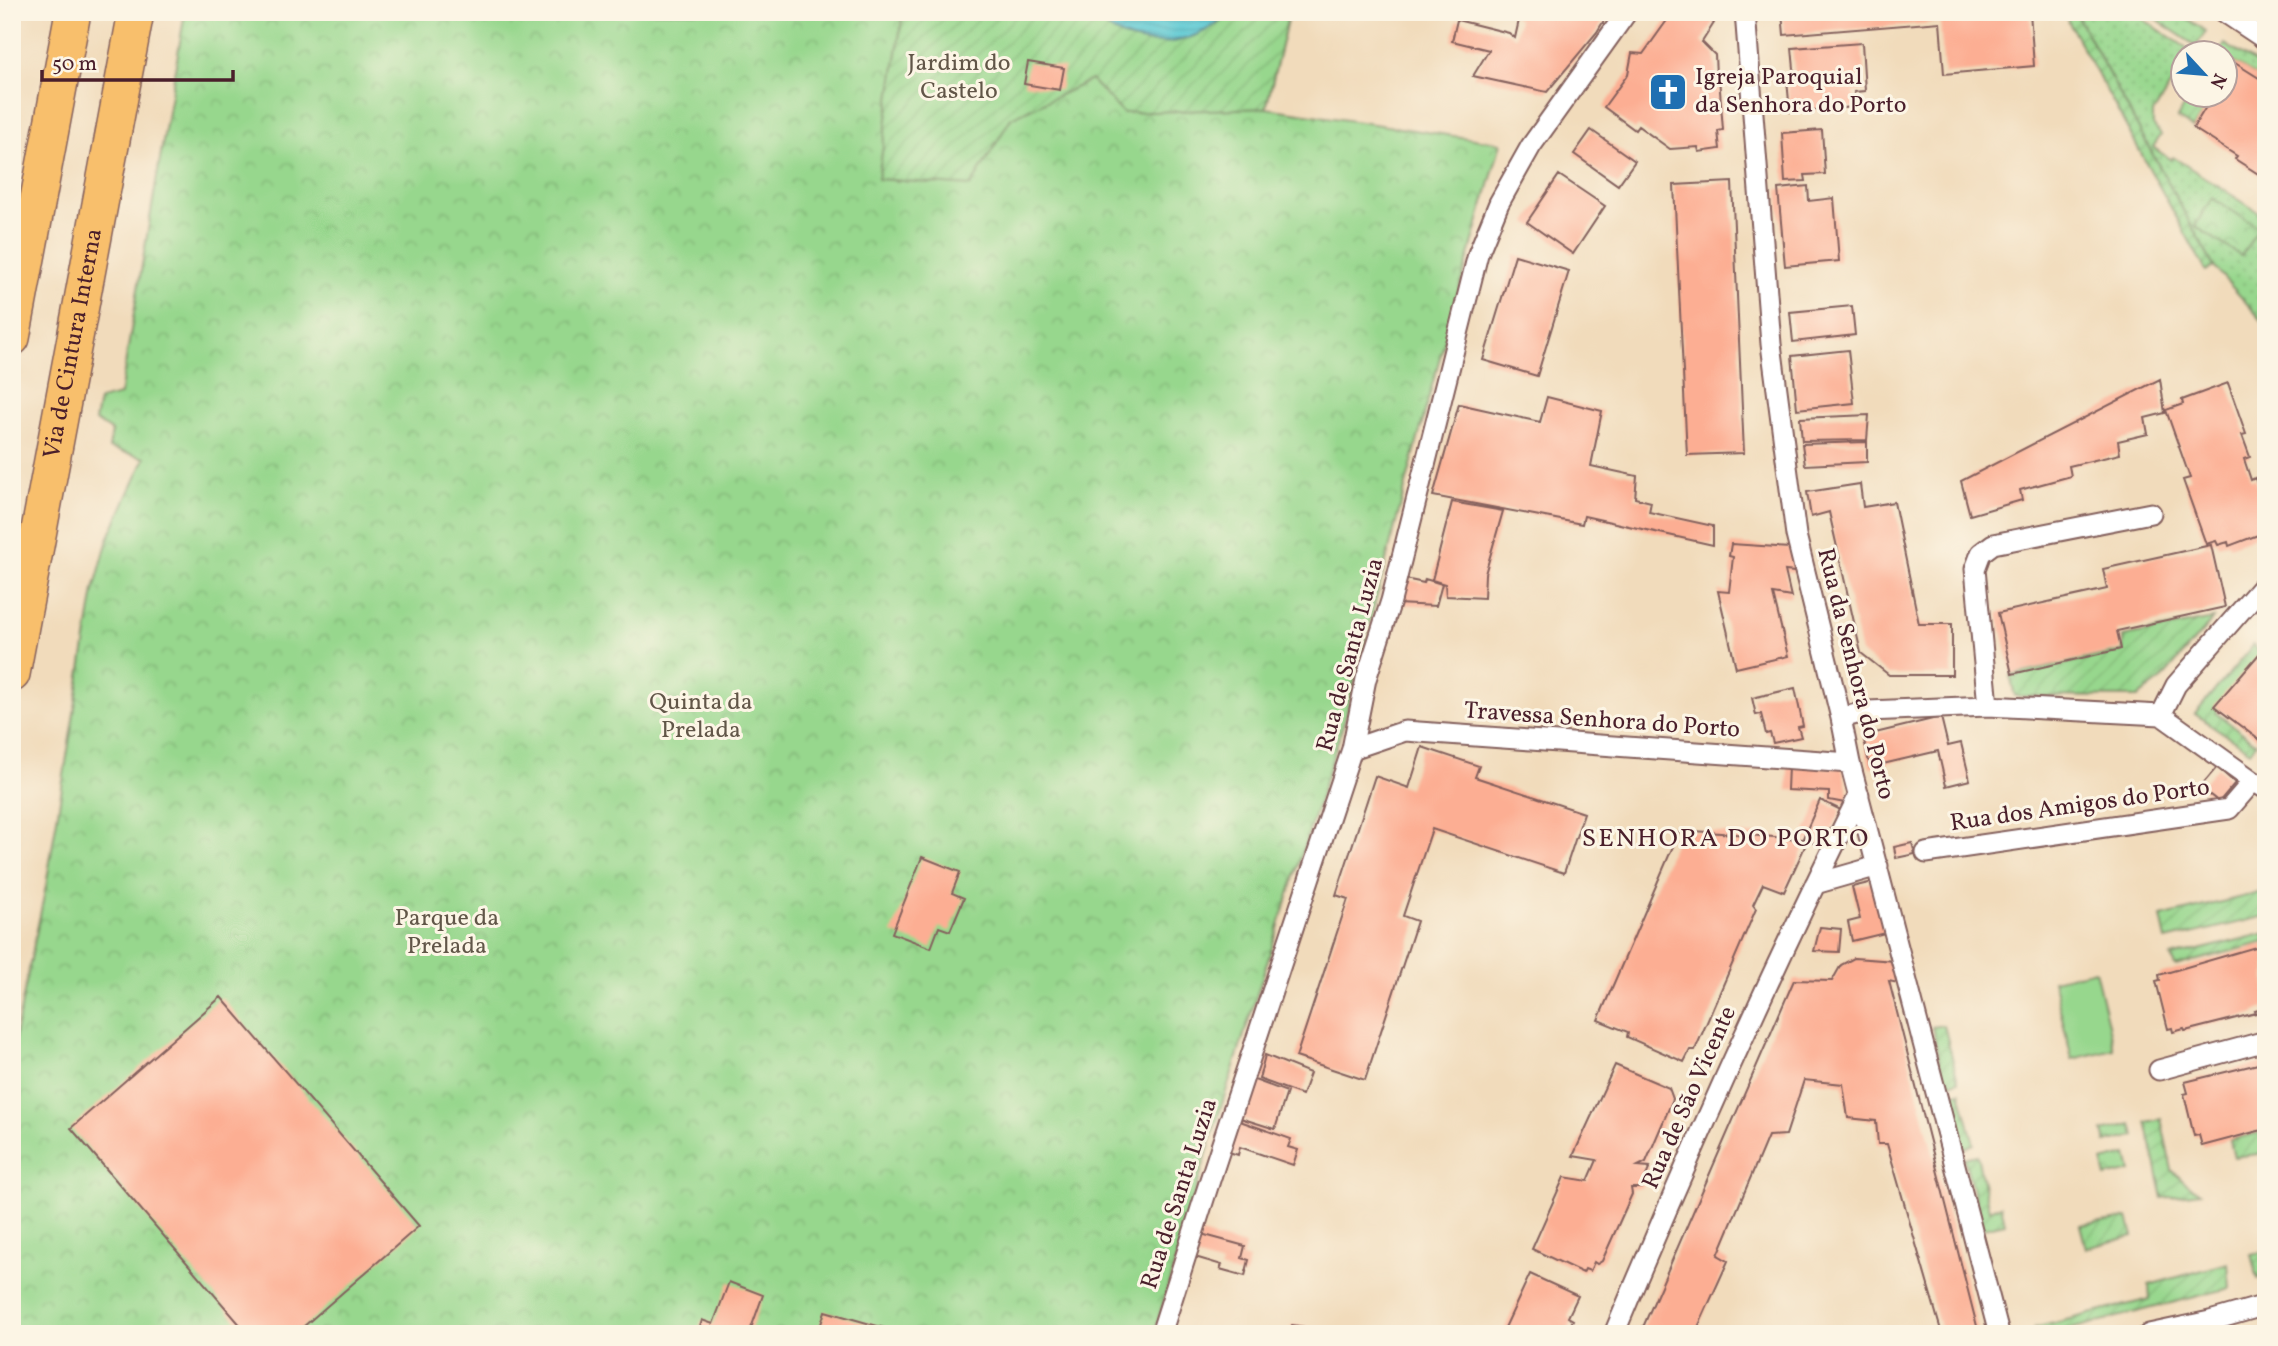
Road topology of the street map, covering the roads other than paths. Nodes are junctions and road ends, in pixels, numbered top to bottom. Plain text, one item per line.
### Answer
1 (73, 12) edge
2 (136, 12) edge
3 (1627, 12) edge
4 (1745, 12) edge
5 (2224, 12) edge
6 (2266, 40) edge
7 (12, 338) edge
8 (2151, 513) dead end
9 (2266, 582) edge
10 (12, 674) edge
11 (1988, 706) junction
12 (2161, 715) junction
13 (1841, 718) junction
14 (1353, 749) junction
15 (1850, 763) junction
16 (2259, 785) edge
17 (1859, 795) junction
18 (1926, 853) dead end
19 (1878, 866) junction
20 (1815, 884) junction
21 (2266, 1041) edge
22 (2159, 1070) dead end
23 (2266, 1305) edge
24 (1161, 1334) edge
25 (1614, 1334) edge
26 (1998, 1334) edge
27 (2150, 1334) edge

1 - 7 highway
2 - 10 highway, Via de Cintura Interna
3 - 14 street, Rua de Santa Luzia
4 - 13 street, Rua da Senhora do Porto
5 - 6 street
8 - 11 street
9 - 12 street
11 - 12 street
11 - 13 street
12 - 16 street
13 - 15 street, Rua da Senhora do Porto
14 - 15 street, Travessa Senhora do Porto
14 - 24 street, Rua de Santa Luzia
15 - 17 street, Rua da Senhora do Porto
16 - 18 street, Rua dos Amigos do Porto
17 - 19 street, Rua da Senhora do Porto
17 - 20 street, Rua de São Vicente
19 - 20 street
19 - 26 street, Rua da Senhora do Porto
20 - 25 street, Rua de São Vicente
21 - 22 street
23 - 27 street

